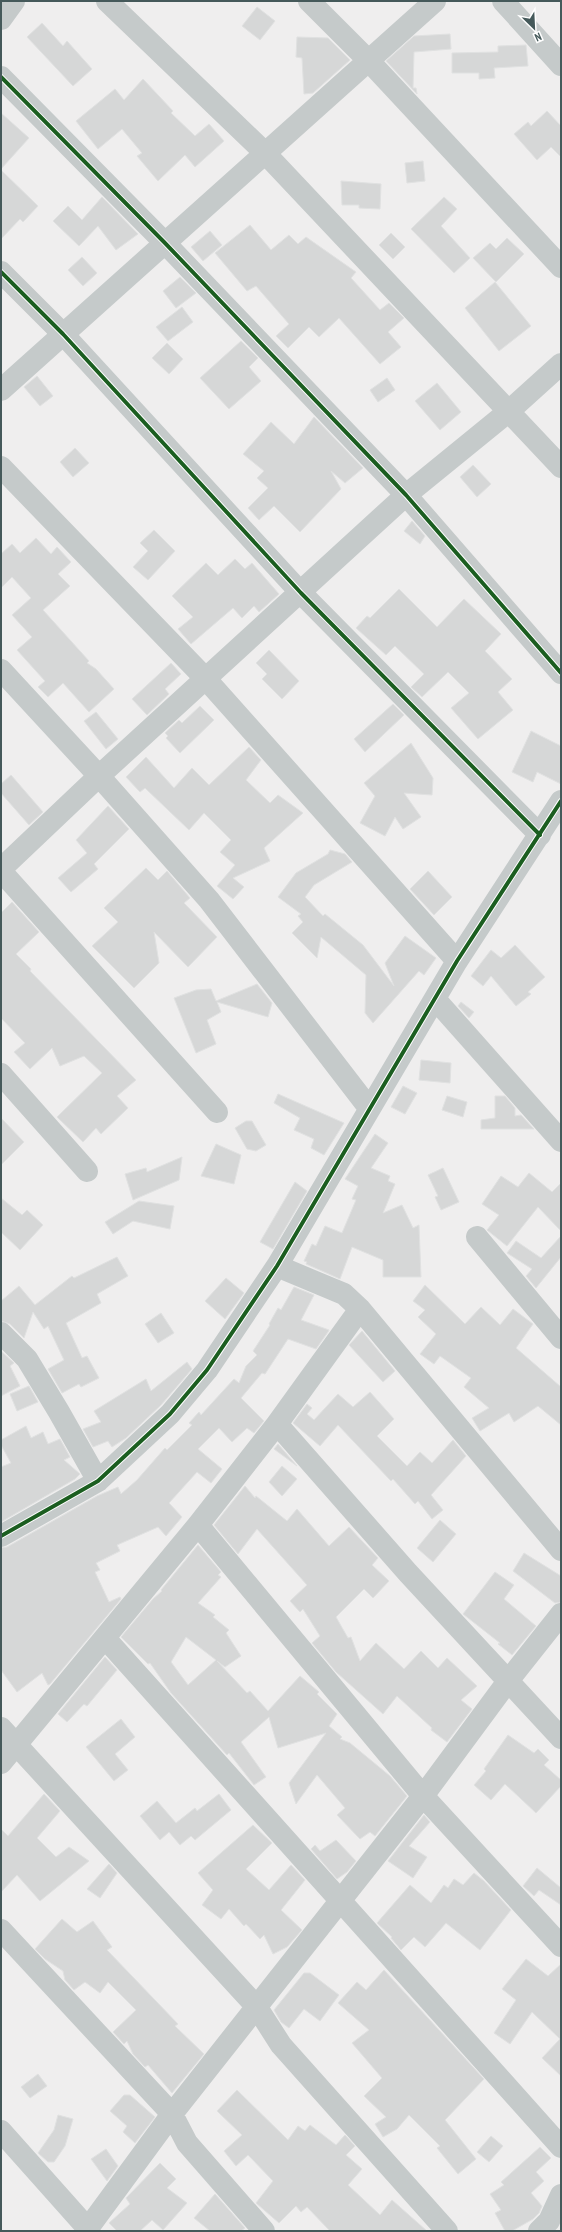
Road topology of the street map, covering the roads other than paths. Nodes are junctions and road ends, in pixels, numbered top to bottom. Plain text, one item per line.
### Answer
1 (14, 1) edge
2 (107, 1) edge
3 (309, 1) edge
4 (435, 1) edge
5 (502, 1) edge
6 (1, 19) edge
7 (368, 60) junction
8 (561, 65) edge
9 (1, 77) edge
10 (264, 152) junction
11 (164, 242) junction
12 (561, 267) edge
13 (1, 272) edge
14 (63, 334) junction
15 (561, 364) edge
16 (1, 390) edge
17 (509, 411) junction
18 (1, 467) edge
19 (561, 467) edge
20 (406, 494) junction
21 (301, 593) junction
22 (1, 670) edge
23 (561, 673) edge
24 (205, 678) junction
25 (99, 776) junction
26 (561, 801) edge
27 (540, 835) junction
28 (1, 870) edge
29 (457, 961) junction
30 (435, 999) junction
31 (1, 1074) edge
32 (370, 1108) junction
33 (217, 1112) dead end
34 (561, 1141) edge
35 (88, 1171) dead end
36 (477, 1237) dead end
37 (277, 1266) junction
38 (360, 1308) junction
39 (1, 1333) edge
40 (561, 1338) edge
41 (277, 1424) junction
42 (98, 1481) junction
43 (198, 1525) junction
44 (1, 1536) edge
45 (561, 1550) edge
46 (561, 1614) edge
47 (105, 1638) junction
48 (508, 1681) junction
49 (8, 1736) edge
50 (561, 1738) edge
51 (1, 1763) edge
52 (423, 1796) junction
53 (339, 1901) junction
54 (1, 1930) edge
55 (561, 1946) edge
56 (256, 2006) junction
57 (172, 2114) junction
58 (1, 2131) edge
59 (561, 2147) edge
60 (561, 2195) edge
61 (88, 2230) edge
62 (264, 2231) edge
63 (447, 2231) edge
64 (539, 2231) edge

1 - 6 street
2 - 10 street
3 - 7 street
4 - 7 street
5 - 8 street
7 - 10 street
7 - 12 street
9 - 11 street
10 - 11 street
10 - 17 street
11 - 14 street
11 - 20 street
13 - 14 street
14 - 16 street
14 - 21 street
15 - 17 street
17 - 19 street
17 - 20 street
18 - 24 street
20 - 21 street
20 - 23 street
21 - 24 street
21 - 27 street
22 - 25 street
24 - 25 street
24 - 29 street
25 - 28 street
25 - 32 street
26 - 27 street
27 - 29 street
28 - 33 street
29 - 30 street
30 - 32 street
30 - 34 street
31 - 35 street
32 - 37 street
36 - 40 street
37 - 38 street
37 - 42 street
38 - 41 street
38 - 45 street
39 - 42 street
41 - 43 street
41 - 48 street
42 - 44 street
43 - 47 street
43 - 52 street
46 - 48 street
47 - 49 street
47 - 53 street
48 - 50 street
48 - 52 street
49 - 51 street
49 - 56 street
52 - 53 street
52 - 55 street
53 - 56 street
53 - 59 street
54 - 57 street
56 - 57 street
56 - 63 street
57 - 61 street
57 - 62 street
58 - 61 street
60 - 64 street

